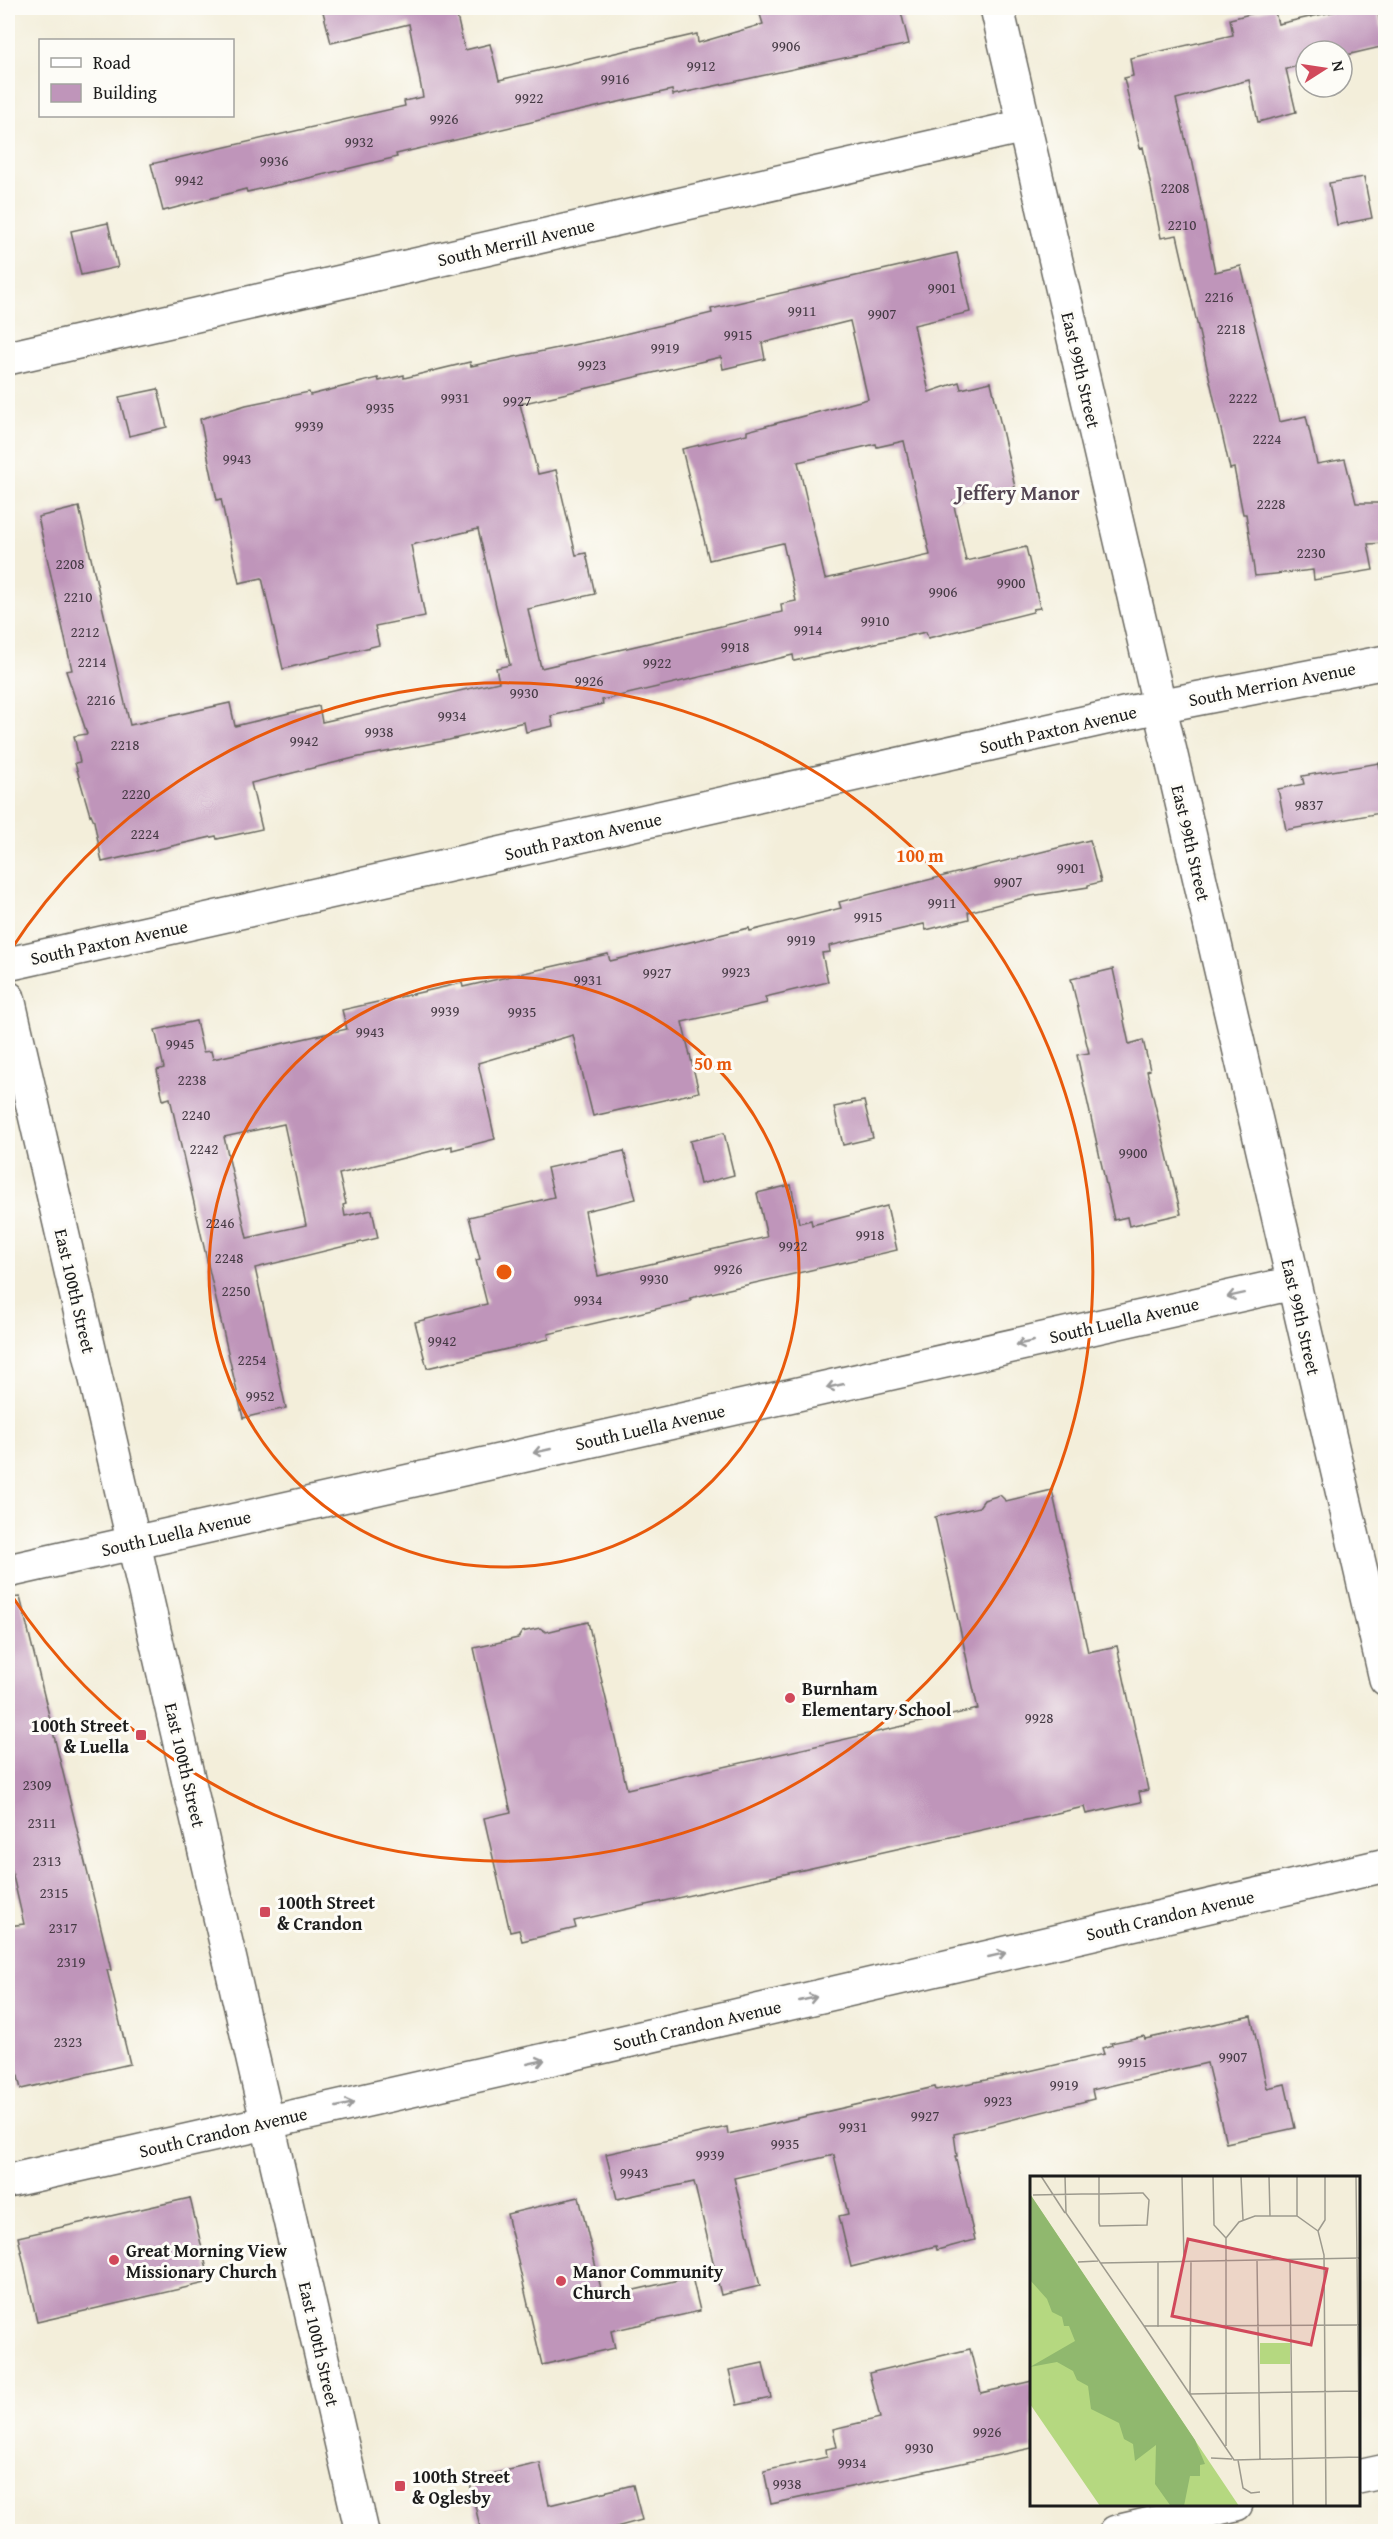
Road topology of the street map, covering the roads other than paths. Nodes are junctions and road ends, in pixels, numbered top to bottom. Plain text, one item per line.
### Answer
1 (996, 8) edge
2 (1024, 126) junction
3 (8, 357) edge
4 (1386, 662) edge
5 (1159, 706) junction
6 (8, 964) edge
7 (8, 998) edge
8 (1293, 1283) junction
9 (133, 1543) junction
10 (8, 1571) edge
11 (1386, 1679) edge
12 (1386, 1865) edge
13 (268, 2123) junction
14 (8, 2181) edge
15 (1386, 2471) edge
16 (1360, 2477) edge
17 (1232, 2506) edge
18 (362, 2532) edge
19 (1116, 2532) edge

1 - 2 street, East 99th Street
2 - 3 street, South Merrill Avenue
2 - 5 street, East 99th Street
4 - 5 street, South Merrion Avenue
5 - 6 street, South Paxton Avenue
5 - 8 street, East 99th Street
7 - 9 street, East 100th Street
8 -> 9 street, South Luella Avenue
8 - 11 street, East 99th Street
9 - 10 street, South Luella Avenue
9 - 13 street, East 100th Street
13 -> 12 street, South Crandon Avenue
13 - 14 street, South Crandon Avenue
13 - 18 street, East 100th Street
15 - 16 street
17 - 19 street

